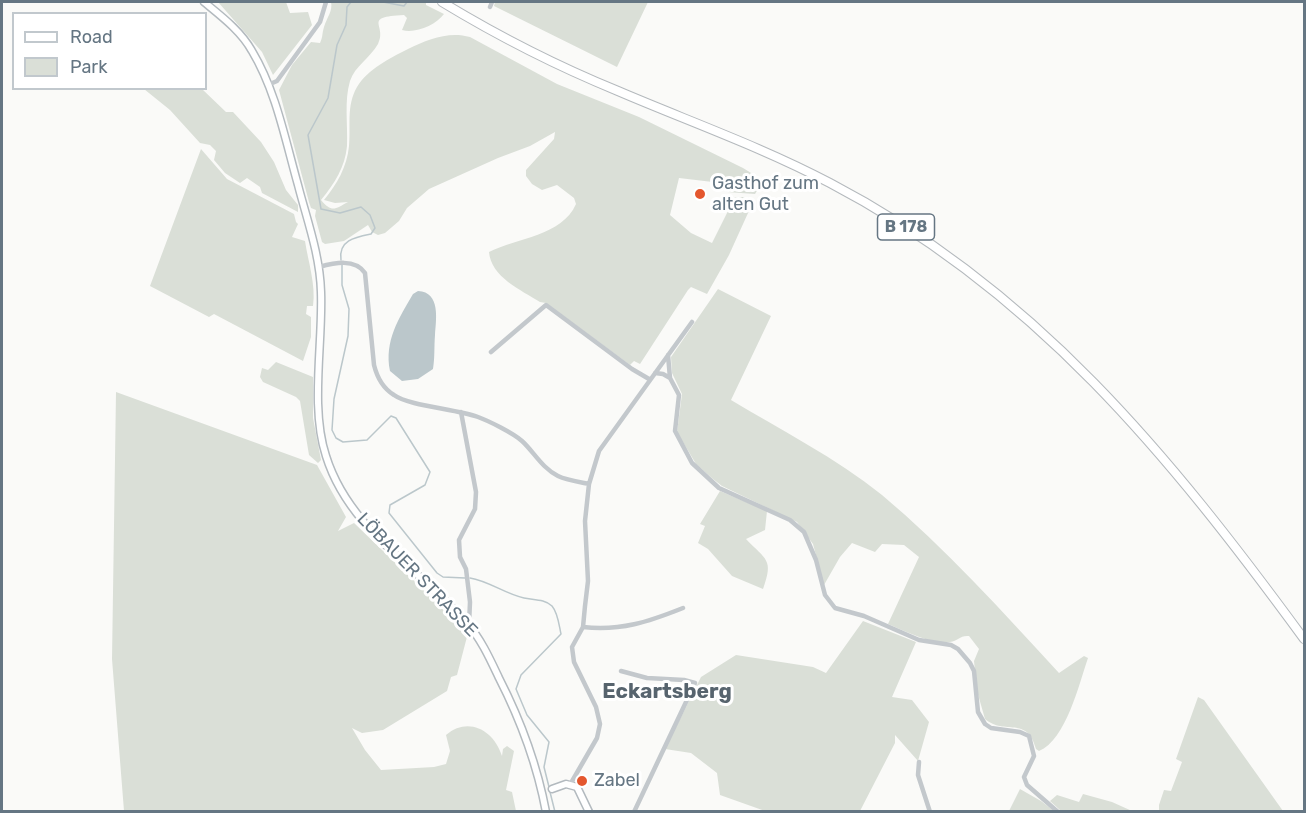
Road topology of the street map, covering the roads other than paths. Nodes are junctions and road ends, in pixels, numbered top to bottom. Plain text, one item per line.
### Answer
1 (204, 2) edge
2 (326, 2) edge
3 (442, 2) edge
4 (270, 86) junction
5 (319, 267) junction
6 (692, 322) dead end
7 (491, 352) dead end
8 (668, 356) junction
9 (655, 373) junction
10 (670, 378) junction
11 (649, 379) junction
12 (461, 412) junction
13 (589, 484) junction
14 (683, 608) dead end
15 (469, 625) junction
16 (583, 627) junction
17 (1305, 639) edge
18 (621, 670) dead end
19 (919, 762) dead end
20 (571, 783) junction
21 (547, 790) junction
22 (546, 812) edge
23 (589, 812) edge
24 (634, 812) edge
25 (930, 812) edge
26 (1058, 812) edge

1 - 4 main road, LÖBAUER STRASSE
2 - 4 street
3 - 17 highway, B 178
4 - 5 main road, LÖBAUER STRASSE
5 - 12 street
5 - 15 main road, LÖBAUER STRASSE
6 - 8 street
7 - 11 street
8 - 9 street
8 - 10 street
9 - 10 street
9 - 11 street
10 - 26 street
11 - 13 street
12 - 13 street
12 - 15 street
13 - 16 street
14 - 16 street
15 - 21 main road, LÖBAUER STRASSE
16 - 20 street
18 - 24 street
19 - 25 street
20 - 21 main road
20 - 23 main road
21 - 22 main road, LÖBAUER STRASSE

